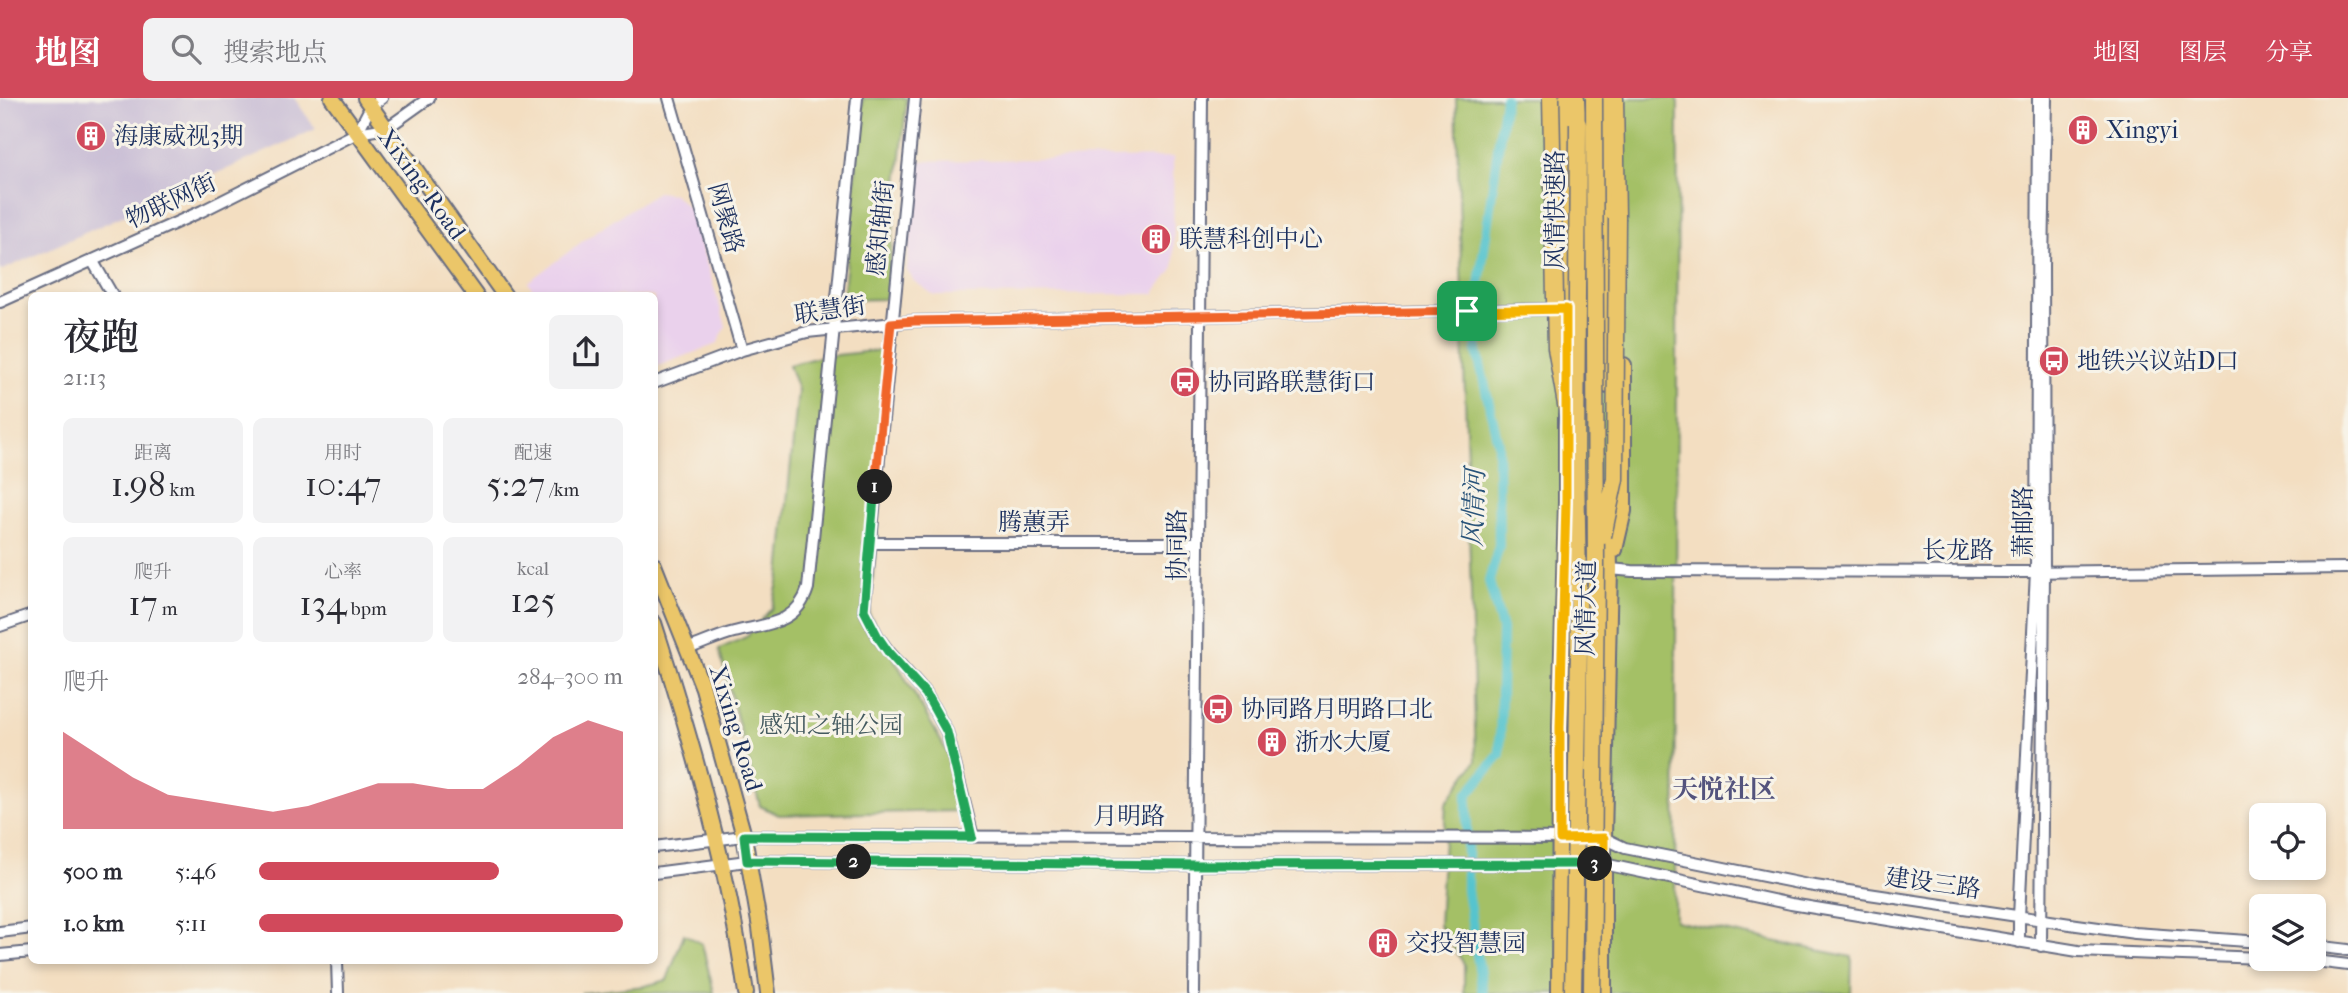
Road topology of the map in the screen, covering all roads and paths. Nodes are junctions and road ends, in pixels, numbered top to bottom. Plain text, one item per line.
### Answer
1 (332, 98) edge
2 (429, 98) edge
3 (669, 98) edge
4 (857, 98) edge
5 (915, 98) edge
6 (1202, 98) edge
7 (1551, 98) edge
8 (1566, 98) edge
9 (1576, 98) edge
10 (1594, 98) edge
11 (1604, 98) edge
12 (1615, 98) edge
13 (1622, 98) edge
14 (2038, 98) edge
15 (2046, 98) edge
16 (373, 101) edge
17 (387, 128) junction
18 (357, 133) junction
19 (92, 260) junction
20 (111, 292) edge
21 (473, 292) edge
22 (502, 292) edge
23 (0, 302) edge
24 (1566, 309) junction
25 (1200, 316) junction
26 (891, 323) junction
27 (834, 329) junction
28 (742, 350) junction
29 (658, 382) edge
30 (1576, 463) junction
31 (870, 543) junction
32 (1198, 543) junction
33 (2348, 568) edge
34 (1603, 569) junction
35 (2040, 571) junction
36 (658, 575) edge
37 (28, 616) edge
38 (0, 626) edge
39 (658, 635) edge
40 (687, 649) junction
41 (744, 836) junction
42 (972, 837) junction
43 (1196, 838) junction
44 (1604, 838) junction
45 (714, 839) junction
46 (1560, 839) junction
47 (658, 846) edge
48 (747, 861) junction
49 (722, 864) junction
50 (1560, 864) junction
51 (1604, 864) junction
52 (1195, 865) junction
53 (658, 872) edge
54 (2018, 917) junction
55 (2040, 920) junction
56 (28, 928) edge
57 (0, 932) edge
58 (2249, 941) edge
59 (2019, 942) junction
60 (2041, 946) junction
61 (2326, 947) edge
62 (2348, 950) edge
63 (28, 952) edge
64 (0, 955) edge
65 (2249, 958) edge
66 (2326, 962) edge
67 (337, 964) edge
68 (2348, 965) edge
69 (338, 993) edge
70 (746, 993) edge
71 (768, 993) edge
72 (1194, 993) edge
73 (1559, 993) edge
74 (1573, 993) edge
75 (1592, 993) edge
76 (1604, 993) edge

1 - 18 main road, Xixing Road
2 - 17 street, 物联网街
3 - 28 street, 网聚路
4 - 27 street, 感知轴街
5 - 26 street, 感知轴街
6 - 25 street, 协同路
7 - 30 highway, bridge
8 - 24 main road, 风情大道
9 - 30 highway, 风情快速路, bridge
10 - 34 highway, 风情快速路, bridge
11 - 34 main road, 风情大道
12 - 34 highway, bridge
13 - 34 main road
14 - 35 street, 萧邮路
15 - 35 street, 萧邮路
16 - 17 main road, Xixing Road
16 - 18 street
17 - 18 street, 物联网街
17 - 22 main road, Xixing Road
18 - 19 street, 物联网街
18 - 21 main road, Xixing Road
19 - 20 street
19 - 23 street, 物联网街
24 - 25 street, 联慧街
24 - 46 main road, 风情大道
25 - 26 street, 联慧街
25 - 32 street, 协同路
26 - 27 street, 联慧街
26 - 31 street, 感知轴街
27 - 28 street, 联慧街
27 - 40 street, 感知轴街
28 - 29 street, 联慧街
30 - 74 highway, 风情快速路, bridge
31 - 32 street, 腾蕙弄
31 - 42 street, 感知轴街
32 - 43 street, 协同路
33 - 35 street, 长龙路
34 - 35 street, 长龙路
34 - 44 main road, 风情大道
34 - 75 highway, 风情快速路, bridge
35 - 54 street, 萧邮路
35 - 55 street, 萧邮路
36 - 40 main road, Xixing Road
37 - 38 street
39 - 45 main road, Xixing Road
40 - 41 main road, Xixing Road
41 - 42 street, 月明路
41 - 45 street, 月明路
41 - 48 main road, Xixing Road
42 - 43 street, 月明路
43 - 46 street, 月明路
43 - 52 street, 协同路
44 - 46 street, 月明路
44 - 51 main road, 风情大道
44 - 54 street, 建设三路
45 - 47 street, 月明路
45 - 49 main road, Xixing Road
46 - 50 main road, 风情大道
48 - 49 street, 月明路
48 - 52 street, 月明路
48 - 71 main road, Xixing Road
49 - 53 street, 月明路
49 - 70 main road, Xixing Road
50 - 51 street, 月明路
50 - 52 street, 月明路
50 - 73 main road, 风情大道
51 - 59 street, 建设三路
51 - 76 main road, 风情大道
52 - 72 street, 协同路
54 - 55 street, 建设三路
54 - 59 street, 萧邮路
55 - 58 street, 建设三路
55 - 60 street, 萧邮路
56 - 57 street
59 - 60 street, 建设三路
60 - 65 street, 建设三路
61 - 62 street
63 - 64 street
66 - 68 street
67 - 69 street

